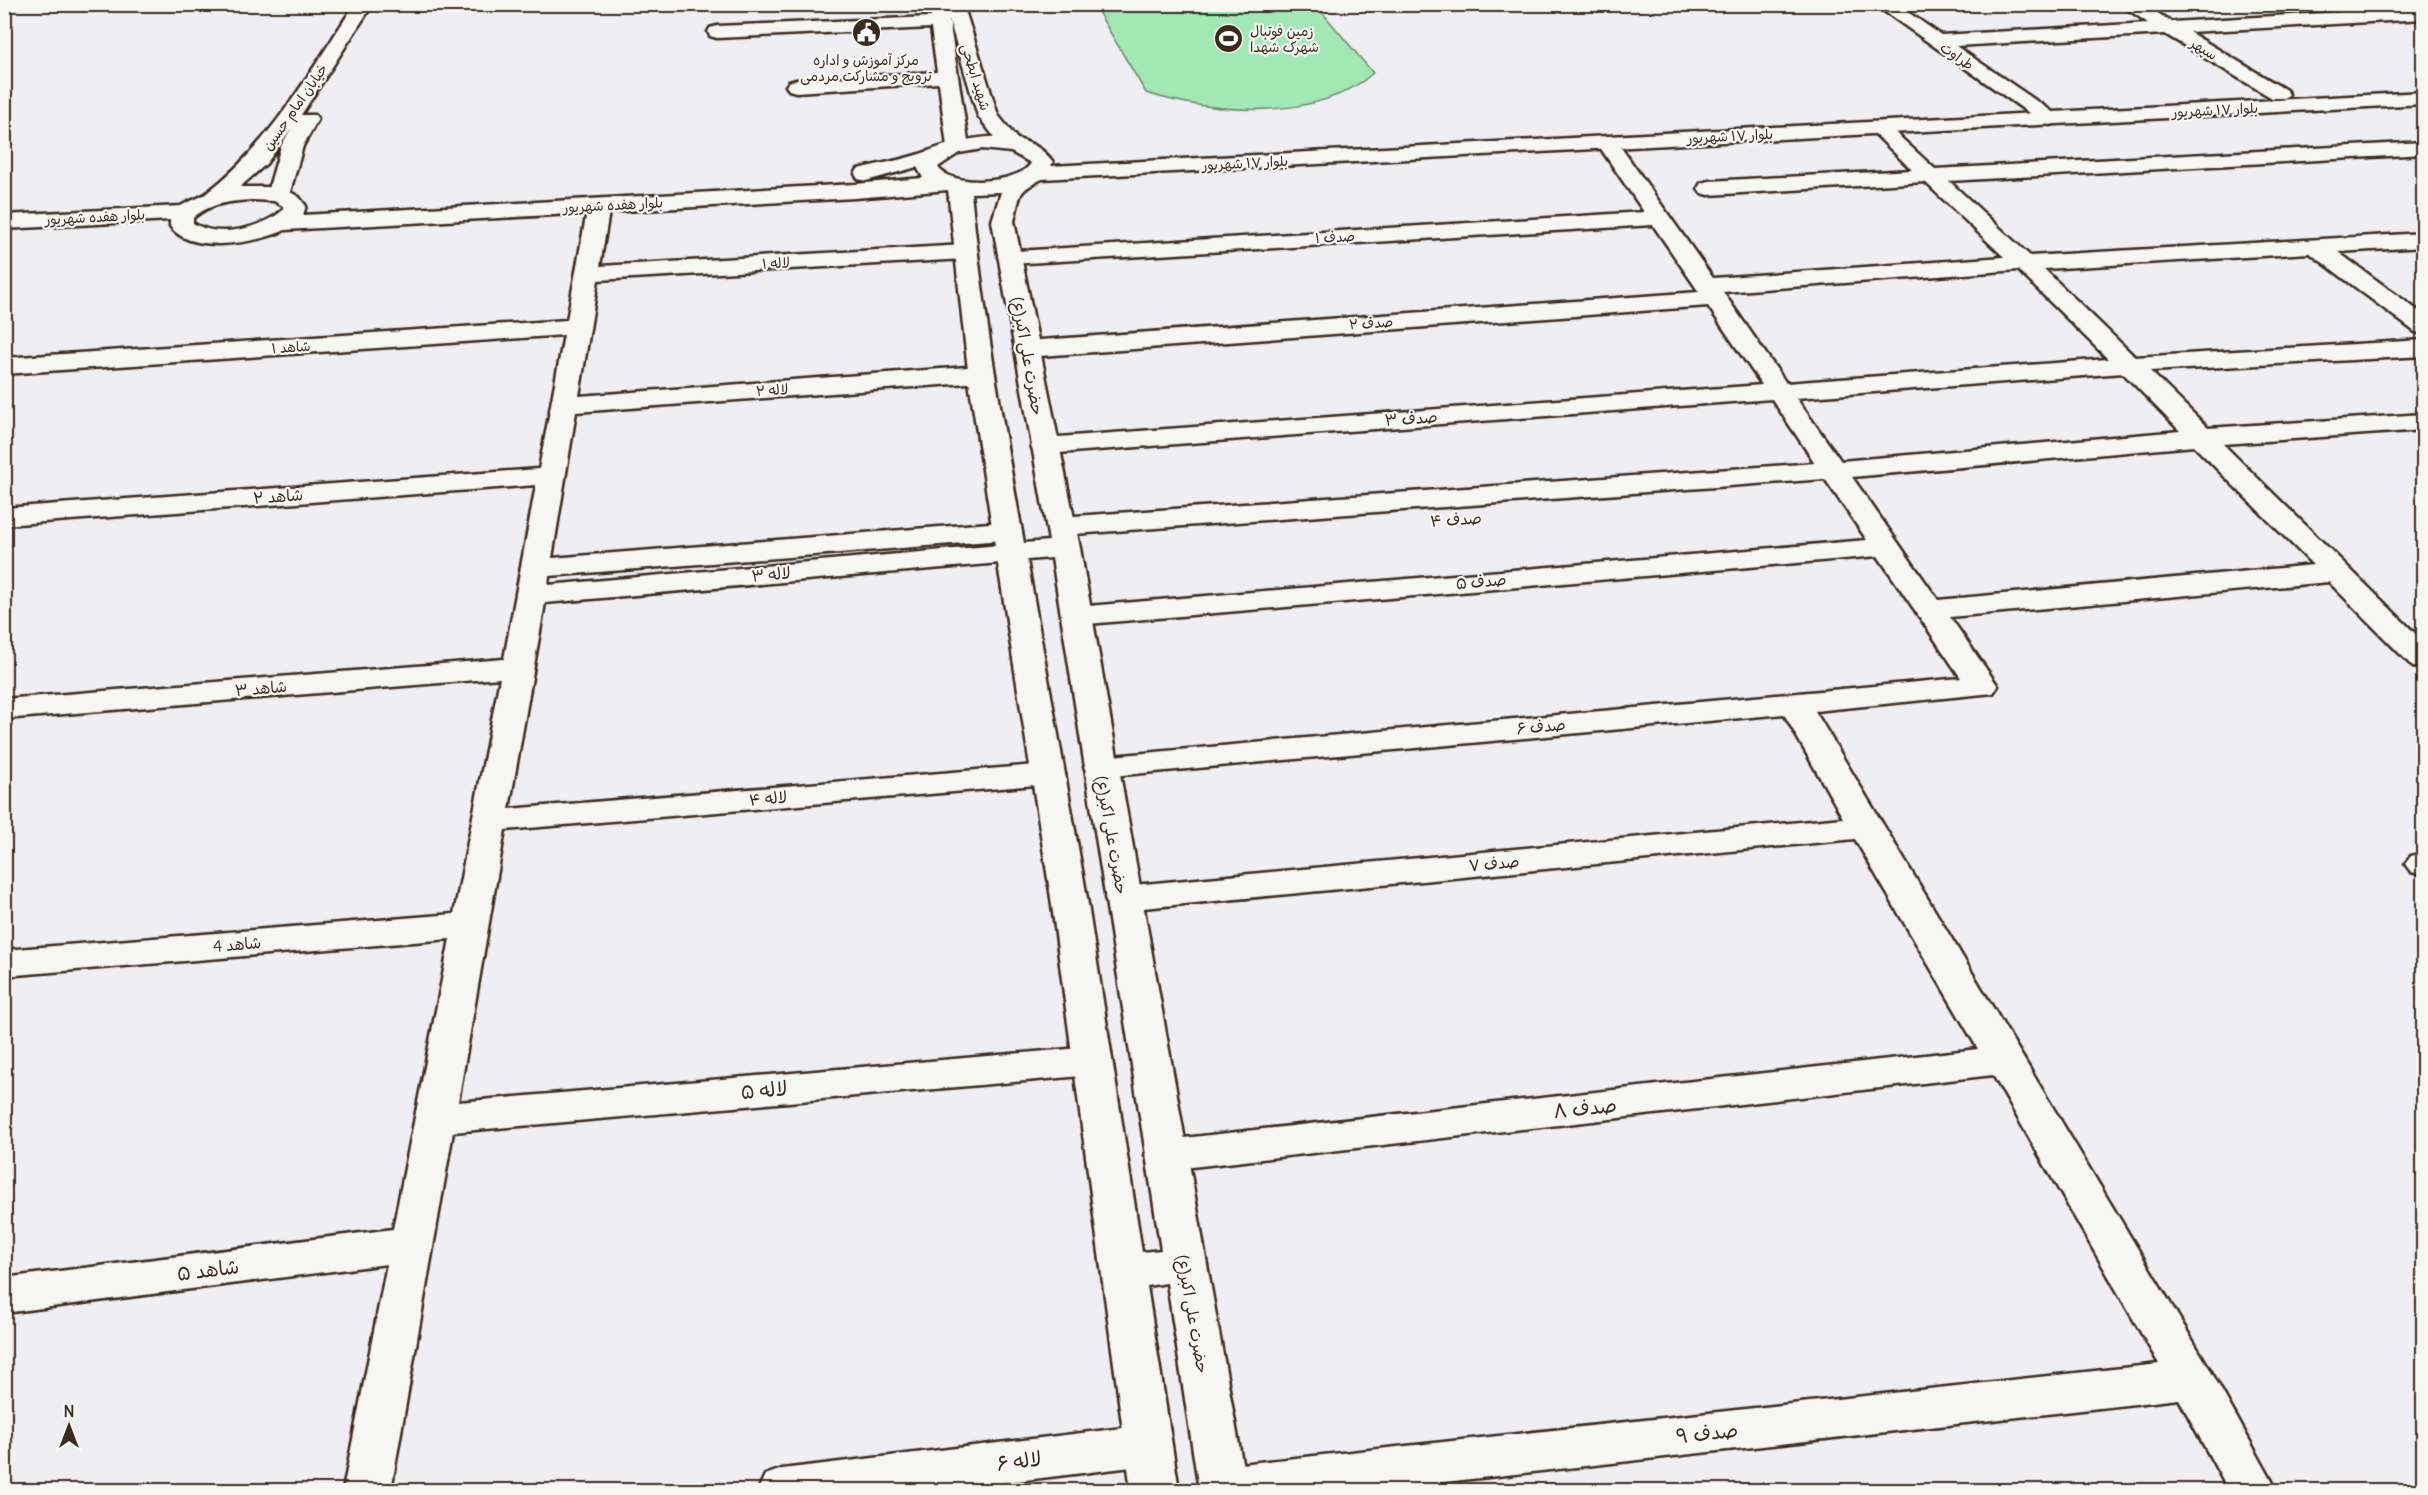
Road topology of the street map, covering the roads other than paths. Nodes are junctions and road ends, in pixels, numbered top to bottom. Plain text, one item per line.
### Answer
1 (364, 4) edge
2 (384, 4) edge
3 (954, 4) edge
4 (1883, 4) edge
5 (2129, 4) edge
6 (940, 13) edge
7 (2424, 13) edge
8 (2166, 26) junction
9 (717, 32) dead end
10 (1936, 41) junction
11 (948, 77) junction
12 (796, 86) dead end
13 (2279, 94) junction
14 (2421, 97) edge
15 (2041, 113) junction
16 (1879, 128) junction
17 (1608, 143) junction
18 (1010, 144) junction
19 (958, 147) junction
20 (2424, 148) edge
21 (934, 156) junction
22 (1032, 172) junction
23 (1931, 177) junction
24 (952, 184) junction
25 (1709, 188) dead end
26 (215, 198) junction
27 (599, 206) junction
28 (284, 208) junction
29 (1659, 218) junction
30 (185, 221) junction
31 (4, 222) edge
32 (4, 239) edge
33 (2424, 240) edge
34 (2315, 246) junction
35 (2024, 263) junction
36 (967, 267) junction
37 (1012, 268) junction
38 (587, 274) junction
39 (1710, 292) junction
40 (2424, 297) edge
41 (2385, 298) junction
42 (578, 327) junction
43 (2424, 327) edge
44 (2424, 348) edge
45 (1027, 349) junction
46 (2129, 365) junction
47 (4, 366) edge
48 (981, 374) junction
49 (1778, 390) junction
50 (564, 405) junction
51 (2424, 422) edge
52 (2201, 437) junction
53 (1045, 446) junction
54 (551, 476) junction
55 (1840, 480) junction
56 (4, 517) edge
57 (1063, 537) junction
58 (1009, 542) junction
59 (1886, 547) junction
60 (2336, 572) junction
61 (533, 582) junction
62 (1929, 609) junction
63 (1076, 616) junction
64 (2424, 660) edge
65 (517, 667) junction
66 (1794, 703) junction
67 (4, 709) edge
68 (1101, 767) junction
69 (1048, 774) junction
70 (489, 821) junction
71 (1865, 827) junction
72 (1123, 898) junction
73 (470, 925) junction
74 (4, 963) edge
75 (1092, 1060) junction
76 (2005, 1060) junction
77 (435, 1119) junction
78 (1166, 1155) junction
79 (411, 1244) junction
80 (1185, 1264) junction
81 (1123, 1272) junction
82 (4, 1296) edge
83 (2192, 1379) junction
84 (1148, 1445) junction
85 (1223, 1489) edge
86 (366, 1491) edge
87 (782, 1491) edge
88 (1155, 1491) edge
89 (2253, 1491) edge

1 - 26 street, خیابان امام حسین
2 - 28 street, خیابان امام حسین
3 - 18 street, شهید ابطحی
4 - 10 street, طراوت
5 - 8 street, سپهر
6 - 9 street
6 - 11 street, شهید ابطحی
7 - 8 street
8 - 10 street
8 - 13 street, سپهر
10 - 15 street, طراوت
11 - 12 street
11 - 19 street, شهید ابطحی
13 - 14 street, بلوار ۱۷ شهریور
13 - 15 street, بلوار ۱۷ شهریور
14 - 15 street, بلوار ۱۷ شهریور
15 - 16 street, بلوار ۱۷ شهریور
15 - 22 street, بلوار ۱۷ شهریور
16 - 17 street, بلوار ۱۷ شهریور
16 - 23 street
17 - 22 street, بلوار ۱۷ شهریور
17 - 29 street
18 - 19 street, بلوار هفده شهریور
18 - 22 street
19 - 21 street, بلوار هفده شهریور
20 - 23 street
21 - 24 street
21 - 28 street, بلوار هفده شهریور
22 - 24 street, بلوار هفده شهریور
22 - 37 street, حضرت علی اکبر(ع)
23 - 25 street
23 - 35 street
24 - 27 street, بلوار هفده شهریور
24 - 36 street
26 - 28 street
26 - 30 street
27 - 28 street, بلوار هفده شهریور
27 - 38 street
28 - 30 street
29 - 37 street, صدف ۱
29 - 39 street
30 - 31 street, بلوار هفده شهریور
30 - 32 street, بلوار هفده شهریور
33 - 34 street, صدف ۲
34 - 35 street, صدف ۲
34 - 41 street
35 - 39 street, صدف ۲
35 - 46 street
36 - 37 street, صدف ۱
36 - 38 street, لاله ۱
36 - 48 street
37 - 45 street, حضرت علی اکبر(ع)
38 - 42 street
39 - 45 street, صدف ۲
39 - 49 street
40 - 41 street
41 - 43 street
42 - 47 street, شاهد ۱
42 - 50 street
44 - 46 street, صدف ۳
45 - 53 street, حضرت علی اکبر(ع)
46 - 49 street, صدف ۳
46 - 52 street
48 - 50 street, لاله ۲
48 - 58 street
49 - 53 street, صدف ۳
49 - 55 street
50 - 54 street
51 - 52 street, صدف ۴
52 - 55 street, صدف ۴
52 - 60 street
53 - 57 street, حضرت علی اکبر(ع)
54 - 56 street, شاهد ۲
54 - 61 street
55 - 57 street, صدف ۴
55 - 59 street
57 - 58 street, صدف ۴
57 - 63 street, حضرت علی اکبر(ع)
58 - 61 street, لاله ۳
58 - 69 street
59 - 62 street
59 - 63 street, صدف ۵
60 - 62 street
60 - 64 street
61 - 65 street
62 - 66 street, صدف ۶
63 - 68 street, حضرت علی اکبر(ع)
65 - 67 street, شاهد ۳
65 - 70 street
66 - 68 street, صدف ۶
66 - 71 street
68 - 72 street, حضرت علی اکبر(ع)
69 - 70 street, لاله ۴
69 - 75 street
70 - 73 street
71 - 72 street, صدف ۷
71 - 76 street
72 - 78 street, حضرت علی اکبر(ع)
73 - 74 street, شاهد 4
73 - 77 street
75 - 77 street, لاله ۵
75 - 81 street
76 - 78 street, صدف ۸
76 - 83 street
77 - 79 street
78 - 80 street, حضرت علی اکبر(ع)
79 - 82 street, شاهد ۵
79 - 86 street
80 - 81 street
80 - 85 street, حضرت علی اکبر(ع)
81 - 84 street
83 - 85 street, صدف ۹
83 - 89 street
84 - 87 street, لاله ۶
84 - 88 street

